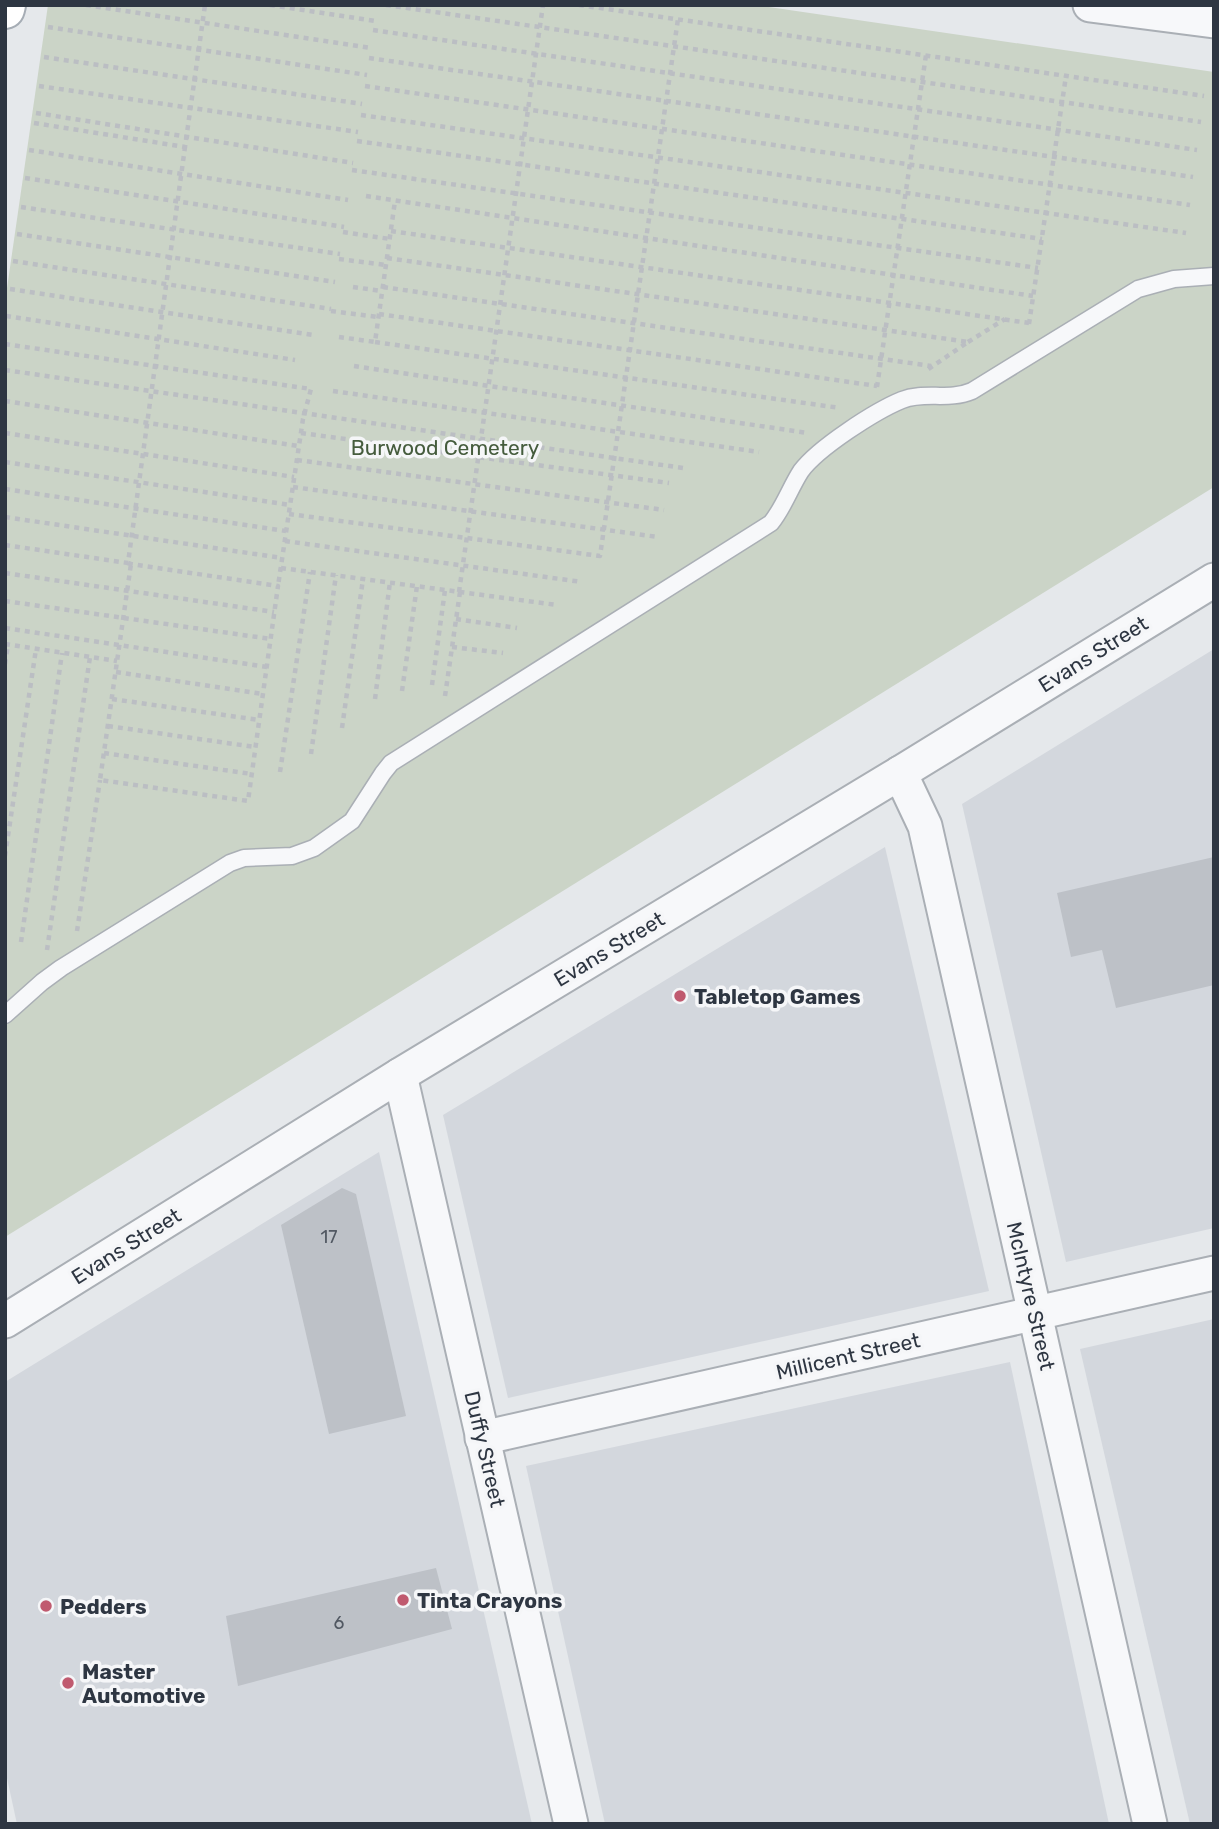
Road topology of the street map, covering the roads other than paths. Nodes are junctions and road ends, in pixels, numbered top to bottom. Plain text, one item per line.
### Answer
1 (1090, 5) edge
2 (1214, 21) edge
3 (1214, 276) edge
4 (1214, 580) edge
5 (900, 773) junction
6 (5, 1015) edge
7 (400, 1075) junction
8 (1214, 1273) edge
9 (1035, 1314) junction
10 (5, 1321) edge
11 (482, 1438) junction
12 (570, 1824) edge
13 (1150, 1824) edge

1 - 2 street
3 - 6 lane
4 - 5 street, Evans Street
5 - 7 street, Evans Street
5 - 9 street, McIntyre Street
7 - 10 street, Evans Street
7 - 11 street, Duffy Street
8 - 9 street, Millicent Street
9 - 11 street, Millicent Street
9 - 13 street, McIntyre Street
11 - 12 street, Duffy Street

